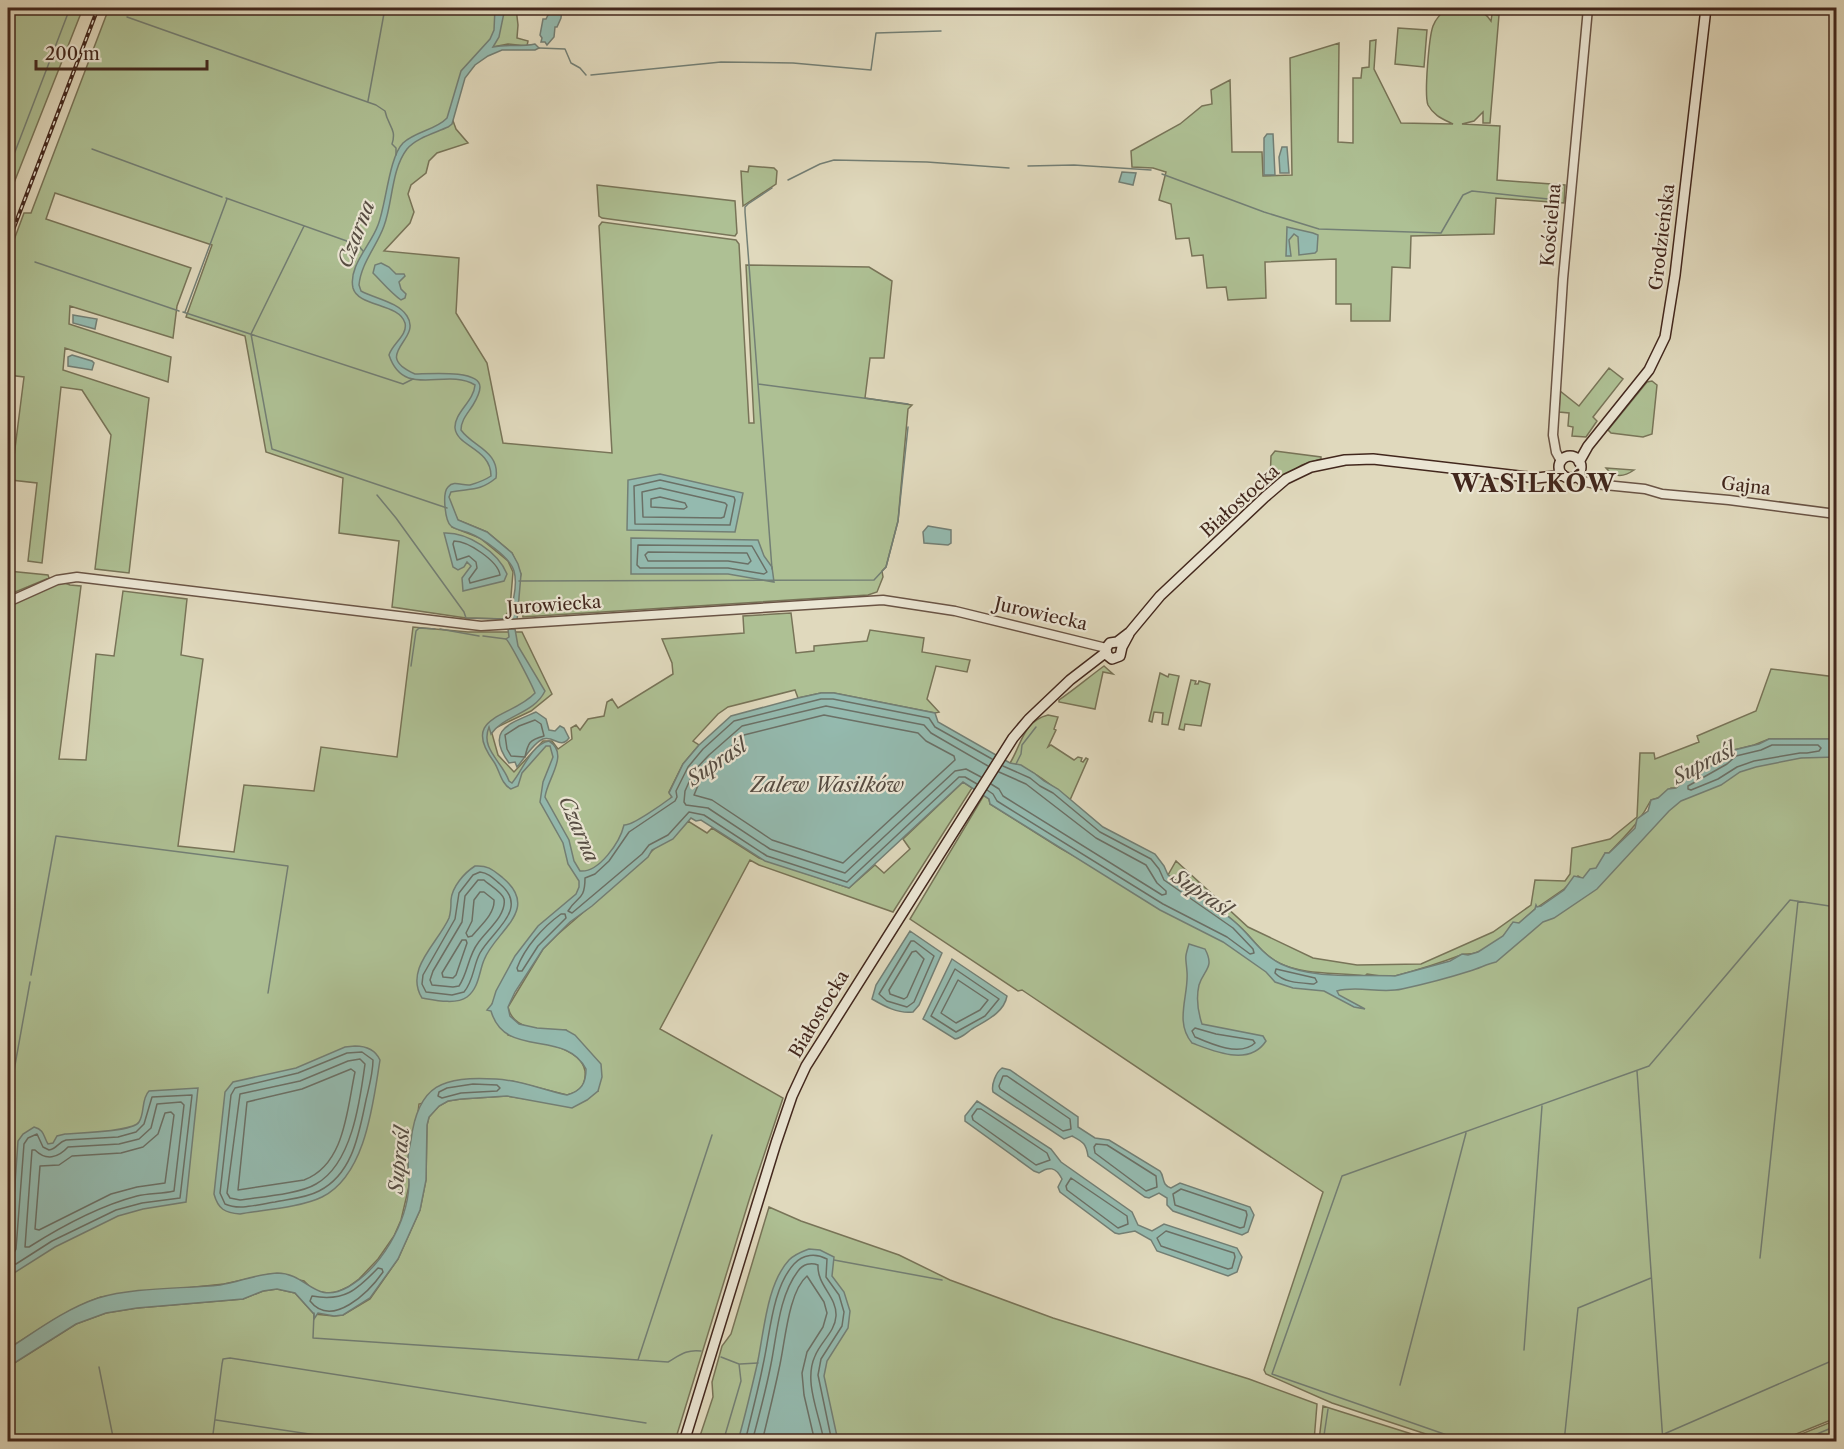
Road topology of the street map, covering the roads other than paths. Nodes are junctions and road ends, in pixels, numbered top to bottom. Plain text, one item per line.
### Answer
1 (1588, 8) edge
2 (1706, 8) edge
3 (1569, 466) junction
4 (1836, 514) edge
5 (8, 602) edge
6 (1119, 645) junction
7 (1106, 653) junction
8 (684, 1442) edge

1 - 3 street, Kościelna
2 - 3 main road, Grodzieńska
3 - 4 street, Gajna
3 - 6 main road, Białostocka
5 - 7 street, Jurowiecka
6 - 7 main road
6 - 7 main road
7 - 8 main road, Białostocka

